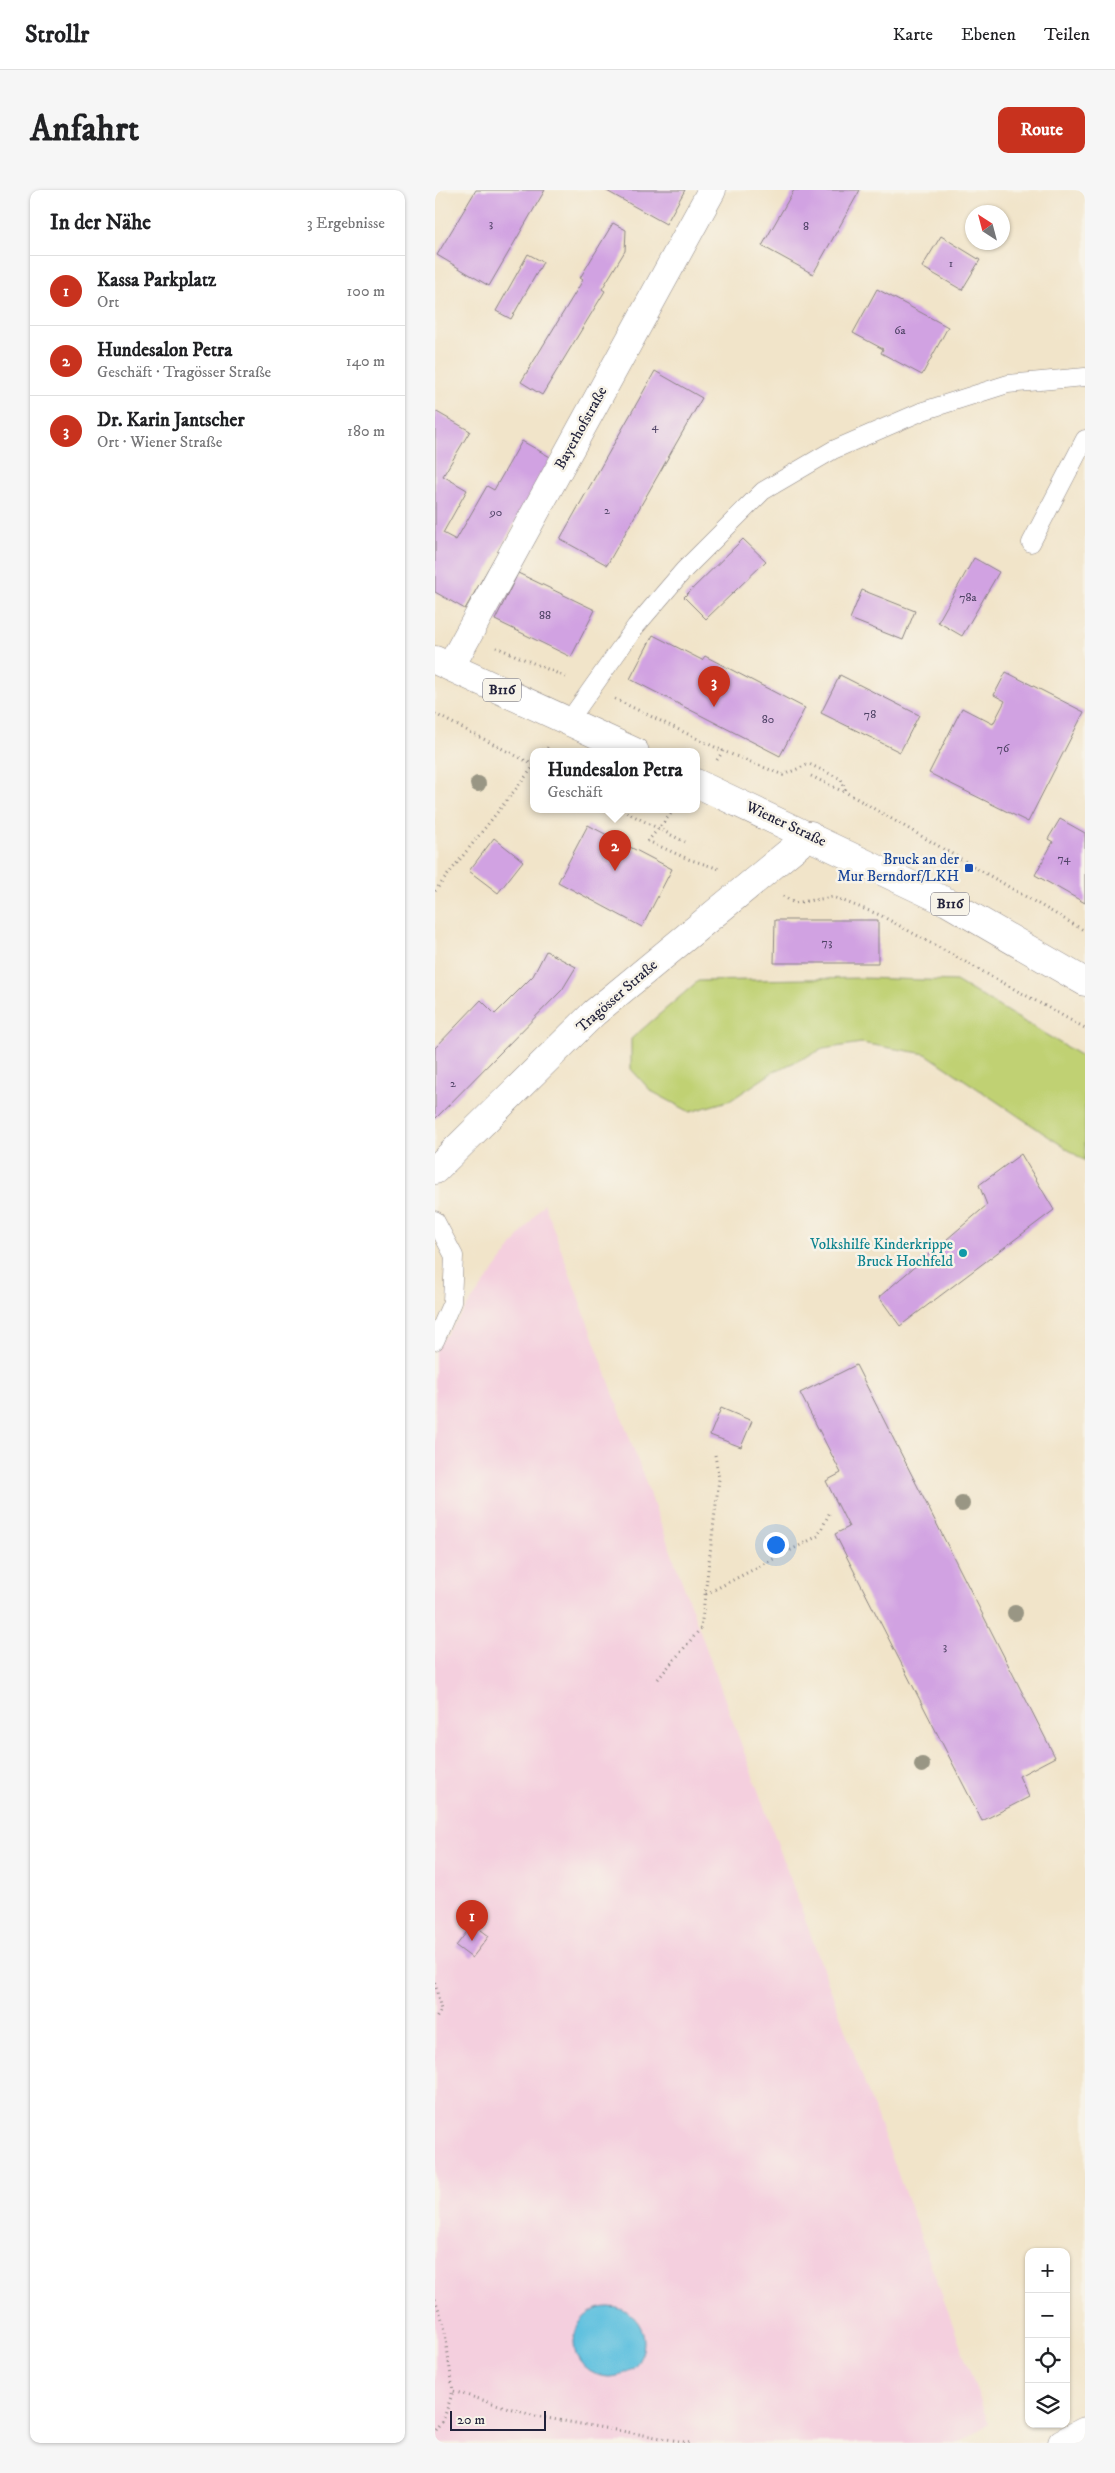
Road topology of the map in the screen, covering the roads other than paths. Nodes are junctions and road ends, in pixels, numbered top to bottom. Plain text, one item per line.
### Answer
1 (712, 190) edge
2 (1085, 377) edge
3 (1085, 439) edge
4 (1031, 544) dead end
5 (443, 663) edge
6 (568, 722) junction
7 (626, 748) edge
8 (700, 784) edge
9 (810, 835) junction
10 (1085, 982) edge
11 (435, 1170) edge
12 (435, 1220) edge
13 (435, 1341) edge
14 (1085, 2431) edge
15 (1062, 2443) edge

1 - 5 main road, Bayerhofstraße
2 - 6 lane
3 - 4 lane
5 - 6 main road, B116
6 - 7 main road, B116
8 - 9 main road, Wiener Straße / B116
9 - 10 main road, Wiener Straße / B116
9 - 11 main road, Tragösser Straße
12 - 13 lane
14 - 15 main road

